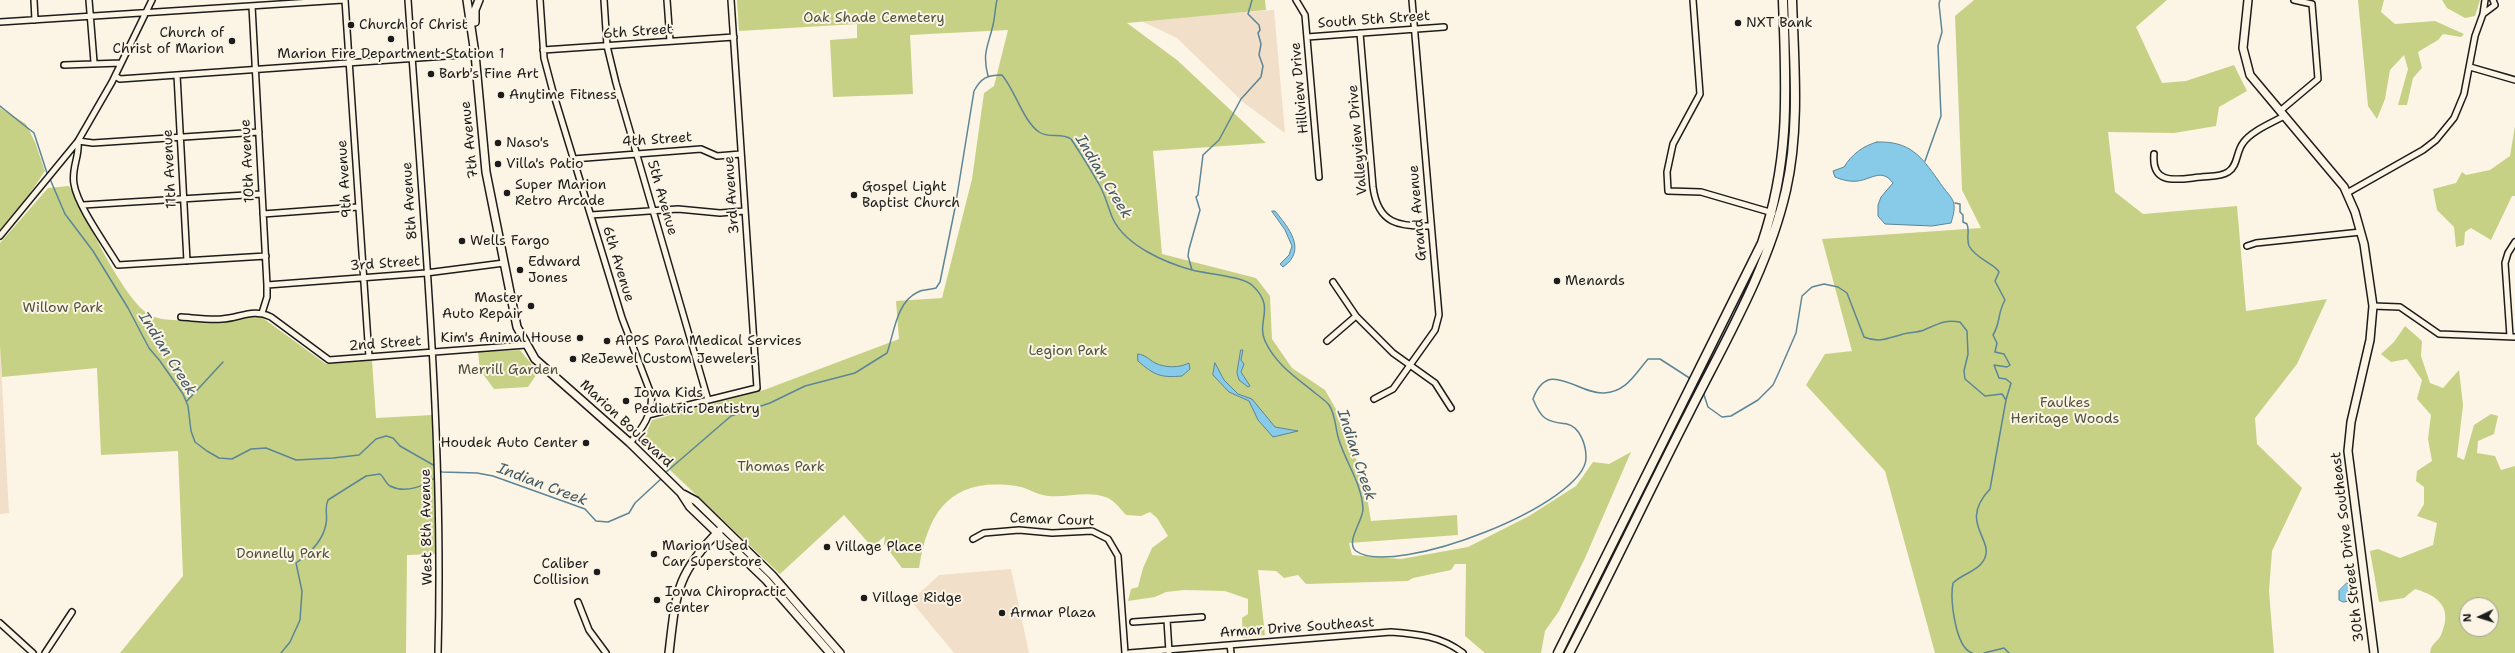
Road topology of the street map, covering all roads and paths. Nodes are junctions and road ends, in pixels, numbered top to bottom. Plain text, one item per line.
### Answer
1 (34, 0) edge
2 (89, 0) edge
3 (152, 0) edge
4 (344, 0) edge
5 (408, 0) edge
6 (467, 0) edge
7 (479, 0) edge
8 (483, 0) edge
9 (540, 0) edge
10 (604, 0) edge
11 (667, 0) edge
12 (731, 0) edge
13 (1296, 0) edge
14 (1412, 0) edge
15 (1693, 0) edge
16 (1783, 0) edge
17 (1792, 0) edge
18 (2248, 0) edge
19 (2294, 0) edge
20 (2485, 0) edge
21 (2493, 0) edge
22 (252, 6) junction
23 (146, 13) junction
24 (2483, 14) junction
25 (90, 16) junction
26 (36, 20) junction
27 (473, 20) junction
28 (0, 22) edge
29 (1444, 26) dead end
30 (1415, 29) junction
31 (1360, 33) junction
32 (734, 37) junction
33 (1307, 37) junction
34 (670, 41) junction
35 (607, 46) junction
36 (543, 50) junction
37 (475, 54) junction
38 (412, 59) junction
39 (94, 62) junction
40 (121, 63) junction
41 (64, 64) dead end
42 (349, 64) junction
43 (2470, 67) junction
44 (255, 70) junction
45 (177, 75) junction
46 (115, 76) junction
47 (2515, 80) edge
48 (2282, 114) junction
49 (259, 132) junction
50 (180, 137) junction
51 (78, 141) junction
52 (636, 154) junction
53 (741, 154) junction
54 (2154, 154) dead end
55 (573, 159) junction
56 (1319, 177) dead end
57 (2347, 193) junction
58 (262, 194) junction
59 (184, 199) junction
60 (83, 205) junction
61 (358, 206) junction
62 (653, 211) junction
63 (745, 211) junction
64 (263, 214) junction
65 (1776, 214) junction
66 (590, 215) junction
67 (1431, 226) junction
68 (2361, 232) junction
69 (0, 236) edge
70 (2515, 242) edge
71 (2247, 246) dead end
72 (266, 256) junction
73 (187, 261) junction
74 (504, 263) junction
75 (426, 273) junction
76 (363, 277) junction
77 (1333, 282) dead end
78 (267, 285) junction
79 (2373, 306) junction
80 (262, 313) junction
81 (1356, 316) junction
82 (181, 317) dead end
83 (2512, 336) edge
84 (1327, 341) dead end
85 (526, 346) junction
86 (432, 353) junction
87 (369, 357) junction
88 (1410, 365) junction
89 (552, 375) joint
90 (1374, 399) dead end
91 (708, 400) junction
92 (436, 401) joint
93 (1451, 408) dead end
94 (648, 415) junction
95 (630, 443) junction
96 (721, 529) junction
97 (973, 539) dead end
98 (578, 602) dead end
99 (72, 612) dead end
100 (1202, 617) dead end
101 (1167, 620) junction
102 (1133, 622) dead end
103 (0, 623) edge
104 (1230, 645) junction
105 (1169, 651) edge
106 (33, 653) edge
107 (45, 653) edge
108 (438, 653) edge
109 (606, 653) edge
110 (669, 653) edge
111 (830, 653) edge
112 (840, 653) edge
113 (1125, 653) edge
114 (1129, 653) edge
115 (1231, 653) edge
116 (1462, 653) edge
117 (1558, 653) edge
118 (1569, 653) edge
119 (2374, 653) edge

1 - 26 street
2 - 25 street
3 - 23 street
4 - 22 street
4 - 42 street, 9th Avenue
5 - 38 street, 8th Avenue
6 - 27 main road
7 - 27 main road
8 - 27 main road
9 - 36 street, 6th Avenue
10 - 35 street, 5th Avenue
11 - 34 street
12 - 32 street, 3rd Avenue
13 - 33 street, Hillview Drive
14 - 30 street, Grand Avenue
15 - 65 street
16 - 65 highway
17 - 65 highway
18 - 48 main road, 30th Street Drive Southeast
19 - 48 street
20 - 24 street
21 - 24 street
22 - 23 street
22 - 44 street, 10th Avenue
23 - 25 street
23 - 40 street
24 - 43 street
25 - 26 street
25 - 39 street
26 - 28 street
27 - 37 main road, 7th Avenue
29 - 30 street, South 5th Street
30 - 31 street, South 5th Street
30 - 67 street, Grand Avenue
31 - 33 street, South 5th Street
31 - 67 street, Valleyview Drive
32 - 34 street, 6th Street
32 - 53 street, 3rd Avenue
33 - 56 street, Hillview Drive
34 - 35 street, 6th Street
35 - 36 street, 6th Street
35 - 52 street, 5th Avenue
36 - 55 street, 6th Avenue
37 - 38 street
37 - 74 main road, 7th Avenue
38 - 42 street
38 - 75 street, 8th Avenue
39 - 40 street
39 - 41 street
40 - 46 street
42 - 44 street
42 - 61 street, 9th Avenue
43 - 47 street
43 - 57 street
44 - 45 street
44 - 49 street, 10th Avenue
45 - 46 street
45 - 50 street, 11th Avenue
46 - 51 street
48 - 54 street
48 - 57 main road, 30th Street Drive Southeast
49 - 50 street
49 - 58 street, 10th Avenue
50 - 51 street
50 - 59 street, 11th Avenue
51 - 60 street
51 - 69 street
52 - 53 street, 4th Street
52 - 55 street, 4th Street
52 - 62 street, 5th Avenue
53 - 63 street, 3rd Avenue
55 - 66 street, 6th Avenue
57 - 68 main road, 30th Street Drive Southeast
58 - 59 street
58 - 64 street, 10th Avenue
59 - 60 street
59 - 73 street, 11th Avenue
60 - 73 street
61 - 64 street
61 - 76 street, 9th Avenue
62 - 63 street
62 - 66 street
62 - 91 street, 5th Avenue
63 - 91 street, 3rd Avenue
64 - 72 street, 10th Avenue
65 - 117 highway
65 - 118 highway
66 - 94 street, 6th Avenue
67 - 88 street, Grand Avenue
68 - 71 street
68 - 79 main road, 30th Street Drive Southeast
70 - 83 street
72 - 73 street
72 - 78 street, 10th Avenue
74 - 75 street, 3rd Street
74 - 85 main road, 7th Avenue
75 - 76 street, 3rd Street
75 - 86 street, 8th Avenue
76 - 78 street, 3rd Street
76 - 87 street, 9th Avenue
77 - 81 street
78 - 80 street, 10th Avenue
79 - 83 street
79 - 119 main road, 30th Street Drive Southeast
80 - 82 street
80 - 87 street, 2nd Street
81 - 84 street
81 - 88 street
85 - 86 street, 2nd Street
85 - 89 main road, 7th Avenue
86 - 87 street, 2nd Street
86 - 92 street, 8th Avenue
88 - 90 street, Grand Avenue
88 - 93 street
89 - 95 main road, Marion Boulevard
91 - 94 street
92 - 108 street, West 8th Avenue
94 - 95 street
95 - 96 main road, Marion Boulevard
96 - 110 main road
96 - 111 main road, Marion Boulevard
96 - 112 main road, Marion Boulevard
97 - 113 street, Cemar Court
98 - 109 street
99 - 107 street
100 - 101 street
101 - 102 street
101 - 105 street
103 - 106 street
104 - 105 street, Armar Drive Southeast
104 - 115 street
104 - 116 street, Armar Drive Southeast
105 - 114 street, Armar Drive Southeast

